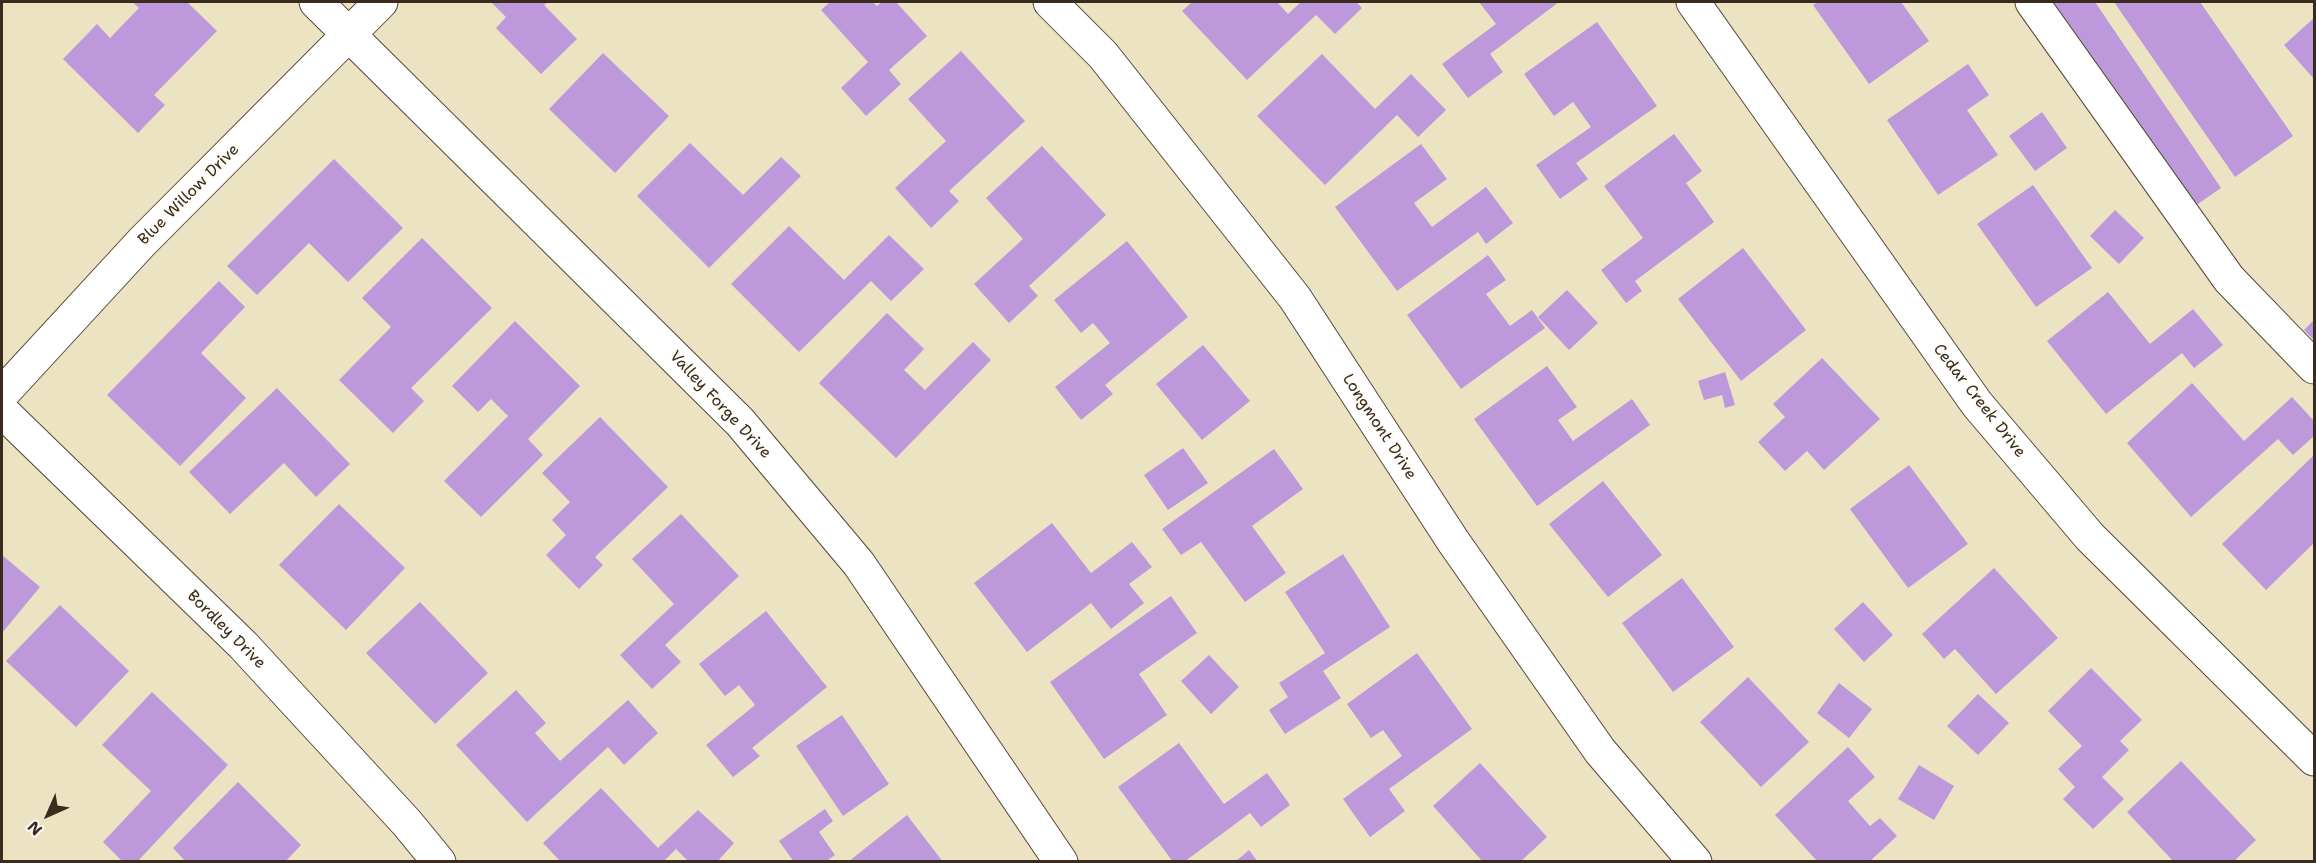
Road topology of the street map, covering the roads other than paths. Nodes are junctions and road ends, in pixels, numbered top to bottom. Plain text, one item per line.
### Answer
1 (316, 2) edge
2 (381, 2) edge
3 (1050, 2) edge
4 (1694, 2) edge
5 (2032, 2) edge
6 (348, 33) junction
7 (2314, 367) edge
8 (2, 394) edge
9 (2, 411) edge
10 (2314, 759) edge
11 (439, 861) edge
12 (1061, 861) edge
13 (1695, 861) edge

1 - 6 street, Valley Forge Drive
2 - 6 street, Blue Willow Drive
3 - 13 street, Longmont Drive
4 - 10 street, Cedar Creek Drive
5 - 7 street
6 - 8 street, Blue Willow Drive
6 - 12 street, Valley Forge Drive
9 - 11 street, Bordley Drive

